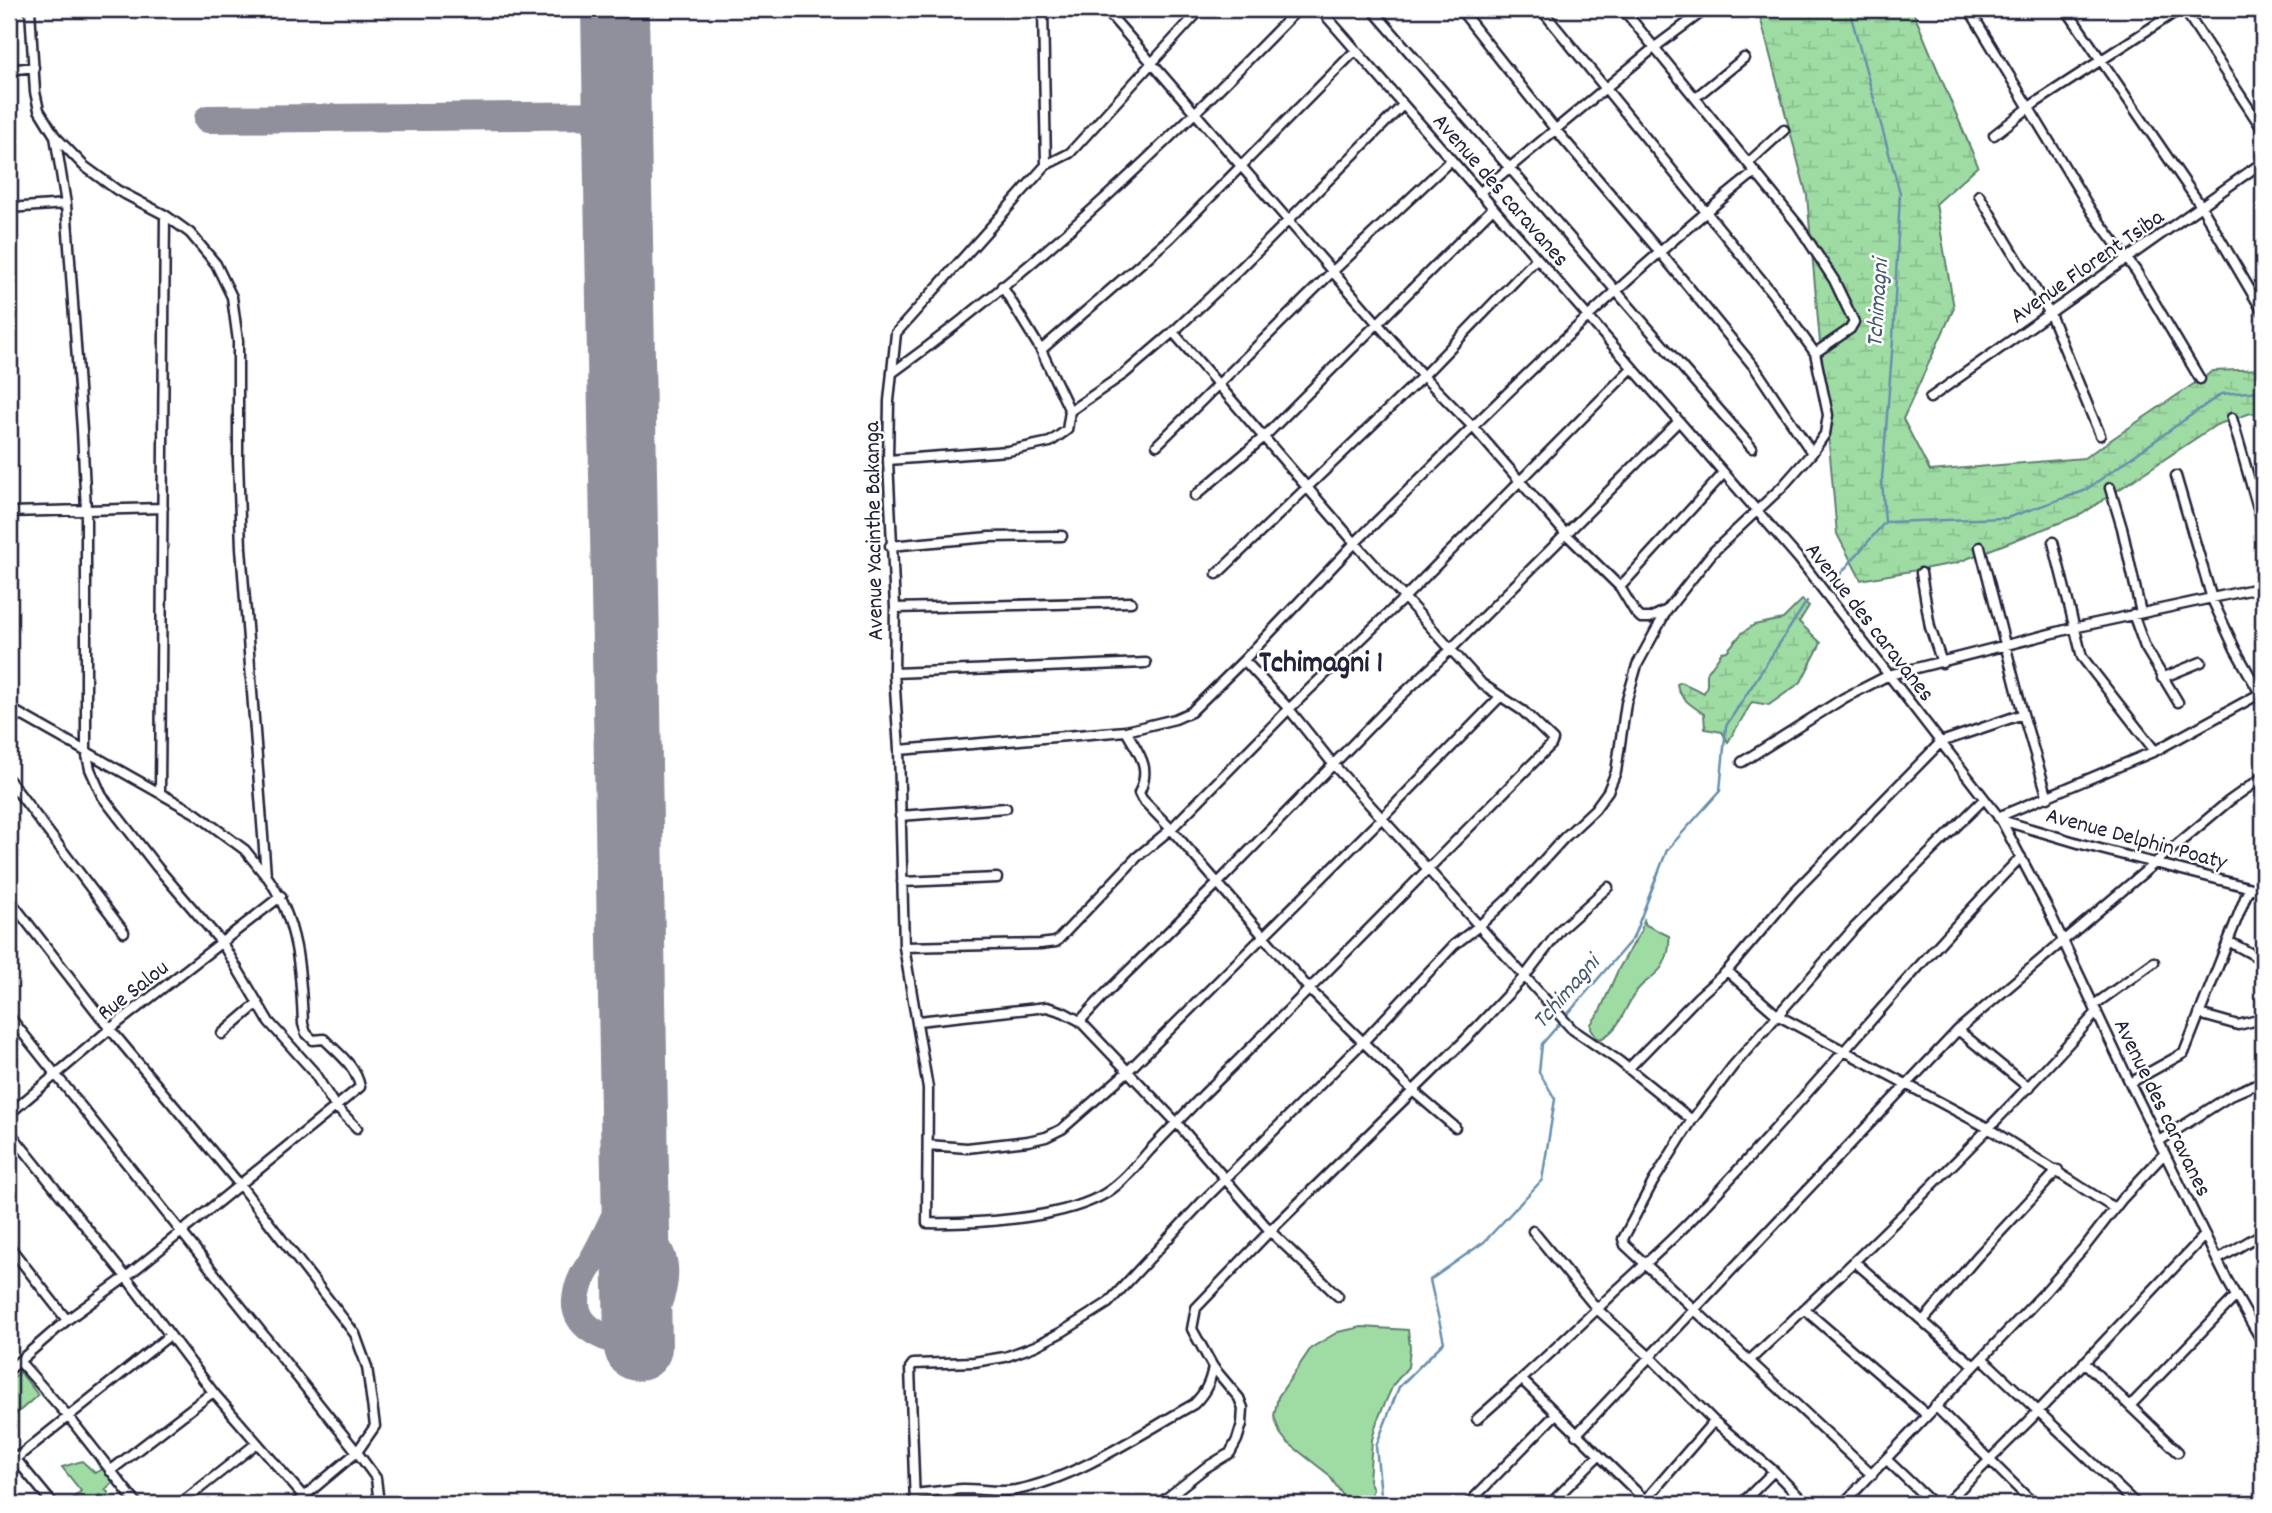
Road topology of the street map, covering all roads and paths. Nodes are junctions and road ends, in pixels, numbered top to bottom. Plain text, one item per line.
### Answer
1 (30, 9) edge
2 (1043, 9) edge
3 (1105, 9) edge
4 (1201, 9) edge
5 (1298, 9) edge
6 (1320, 9) edge
7 (1372, 9) edge
8 (1460, 9) edge
9 (1541, 9) edge
10 (1623, 9) edge
11 (1706, 9) edge
12 (1969, 9) edge
13 (2066, 9) edge
14 (2182, 9) edge
15 (1655, 47) junction
16 (1356, 50) junction
17 (1744, 58) dead end
18 (1152, 60) junction
19 (2100, 61) junction
20 (34, 67) junction
21 (9, 70) edge
22 (1605, 90) junction
23 (1696, 97) junction
24 (1403, 105) junction
25 (2030, 107) junction
26 (1197, 114) junction
27 (1555, 129) junction
28 (1784, 130) dead end
29 (2263, 130) edge
30 (1994, 135) dead end
31 (55, 136) junction
32 (1451, 160) junction
33 (2263, 162) edge
34 (1748, 163) junction
35 (1046, 165) junction
36 (1243, 166) junction
37 (1509, 169) junction
38 (1755, 172) junction
39 (1479, 193) junction
40 (1979, 195) dead end
41 (66, 204) junction
42 (2201, 206) junction
43 (9, 208) edge
44 (1493, 208) junction
45 (1705, 212) junction
46 (165, 215) junction
47 (1287, 221) junction
48 (1659, 251) junction
49 (1536, 258) junction
50 (2126, 259) junction
51 (1332, 272) junction
52 (1002, 286) junction
53 (1615, 292) junction
54 (2263, 312) edge
55 (2050, 314) junction
56 (1587, 317) junction
57 (1378, 323) junction
58 (1172, 332) junction
59 (1041, 350) junction
60 (1815, 353) junction
61 (1632, 368) junction
62 (892, 373) junction
63 (1423, 376) junction
64 (2200, 379) dead end
65 (1217, 384) junction
66 (1930, 398) dead end
67 (1070, 411) junction
68 (2232, 418) dead end
69 (1679, 421) junction
70 (1473, 427) junction
71 (2101, 435) dead end
72 (1264, 437) junction
73 (1157, 445) dead end
74 (1752, 448) dead end
75 (1812, 453) junction
76 (887, 460) junction
77 (1724, 473) junction
78 (2176, 476) dead end
79 (1519, 481) junction
80 (2110, 488) dead end
81 (1308, 489) junction
82 (1195, 496) dead end
83 (163, 508) junction
84 (86, 510) junction
85 (1757, 511) junction
86 (9, 512) edge
87 (2263, 526) edge
88 (1565, 533) junction
89 (1062, 536) dead end
90 (2053, 542) dead end
91 (1355, 543) junction
92 (890, 546) junction
93 (1980, 547) dead end
94 (1921, 573) dead end
95 (1217, 574) dead end
96 (1620, 587) junction
97 (2263, 587) edge
98 (1405, 597) junction
99 (2212, 599) junction
100 (1131, 602) dead end
101 (895, 608) junction
102 (1667, 610) junction
103 (2137, 614) junction
104 (2073, 628) junction
105 (2005, 646) junction
106 (1451, 649) junction
107 (1244, 660) junction
108 (2201, 662) dead end
109 (1146, 663) dead end
110 (1942, 663) junction
111 (894, 673) junction
112 (1889, 675) junction
113 (2162, 678) junction
114 (2262, 695) edge
115 (1500, 697) junction
116 (2178, 702) dead end
117 (9, 708) edge
118 (1289, 709) junction
119 (19, 714) junction
120 (2023, 714) junction
121 (9, 723) edge
122 (1126, 731) junction
123 (1941, 742) junction
124 (899, 750) junction
125 (86, 751) junction
126 (2155, 751) junction
127 (1742, 762) dead end
128 (1333, 764) junction
129 (2263, 777) edge
130 (9, 780) edge
131 (160, 792) junction
132 (2048, 798) junction
133 (1984, 799) junction
134 (1006, 808) dead end
135 (900, 816) junction
136 (1383, 817) junction
137 (2000, 818) junction
138 (1171, 829) junction
139 (2021, 857) junction
140 (2155, 863) junction
141 (1427, 869) junction
142 (265, 876) junction
143 (997, 878) dead end
144 (902, 882) junction
145 (1218, 883) junction
146 (1608, 887) dead end
147 (2249, 888) junction
148 (2263, 891) edge
149 (281, 896) junction
150 (9, 899) edge
151 (1479, 926) junction
152 (124, 932) dead end
153 (1262, 936) junction
154 (2063, 939) junction
155 (2228, 941) junction
156 (222, 943) junction
157 (904, 947) junction
158 (2263, 960) edge
159 (2154, 961) dead end
160 (1727, 971) junction
161 (1525, 976) junction
162 (1310, 990) junction
163 (257, 1004) junction
164 (2095, 1008) junction
165 (2199, 1014) junction
166 (1777, 1015) junction
167 (9, 1016) edge
168 (918, 1021) junction
169 (1080, 1021) junction
170 (2263, 1024) edge
171 (110, 1029) junction
172 (1958, 1030) junction
173 (222, 1034) dead end
174 (1363, 1042) junction
175 (1845, 1050) junction
176 (1628, 1069) junction
177 (1127, 1072) junction
178 (56, 1075) junction
179 (2263, 1081) edge
180 (2130, 1083) junction
181 (1908, 1084) junction
182 (2029, 1088) junction
183 (1414, 1091) junction
184 (335, 1106) junction
185 (9, 1114) edge
186 (1692, 1120) junction
187 (1176, 1122) junction
188 (1455, 1127) dead end
189 (357, 1128) dead end
190 (1988, 1128) junction
191 (9, 1131) edge
192 (2158, 1141) junction
193 (928, 1145) junction
194 (2164, 1154) junction
195 (2058, 1170) junction
196 (1226, 1178) junction
197 (240, 1185) junction
198 (2114, 1208) junction
199 (183, 1231) junction
200 (1270, 1231) junction
201 (1532, 1231) dead end
202 (2263, 1233) edge
203 (2205, 1235) junction
204 (9, 1246) edge
205 (2217, 1260) junction
206 (1855, 1262) junction
207 (1646, 1265) junction
208 (126, 1277) junction
209 (1338, 1296) dead end
210 (2236, 1296) junction
211 (1598, 1309) junction
212 (1696, 1309) junction
213 (1804, 1309) junction
214 (67, 1320) junction
215 (1923, 1321) junction
216 (170, 1335) junction
217 (2262, 1338) edge
218 (1650, 1357) junction
219 (1982, 1358) junction
220 (1750, 1360) junction
221 (2084, 1362) junction
222 (13, 1365) edge
223 (1974, 1366) junction
224 (1213, 1367) junction
225 (1522, 1380) junction
226 (213, 1392) junction
227 (1935, 1406) junction
228 (2130, 1406) junction
229 (2037, 1412) junction
230 (1555, 1415) junction
231 (1927, 1415) junction
232 (68, 1416) junction
233 (1477, 1419) dead end
234 (1714, 1421) junction
235 (1576, 1435) junction
236 (257, 1443) junction
237 (9, 1451) edge
238 (2178, 1451) dead end
239 (357, 1452) junction
240 (1598, 1456) junction
241 (1988, 1459) junction
242 (1887, 1460) junction
243 (12, 1462) edge
244 (110, 1471) junction
245 (1774, 1471) junction
246 (1872, 1475) junction
247 (915, 1494) junction
248 (304, 1497) junction
249 (1646, 1503) edge
250 (53, 1504) edge
251 (137, 1504) edge
252 (180, 1504) edge
253 (295, 1504) edge
254 (310, 1504) edge
255 (379, 1504) edge
256 (915, 1504) edge
257 (1159, 1504) edge
258 (1468, 1504) edge
259 (1550, 1504) edge
260 (1741, 1504) edge
261 (1806, 1504) edge
262 (1843, 1504) edge
263 (1933, 1504) edge
264 (1945, 1504) edge
265 (2034, 1504) edge
266 (2136, 1504) edge

1 - 20 street
2 - 35 street
3 - 18 street
4 - 18 street
5 - 26 street
6 - 16 street, Avenue des caravanes
7 - 37 street
8 - 27 street
9 - 22 street
10 - 15 street
11 - 15 street
12 - 25 street
13 - 19 street
14 - 19 street
14 - 29 street
15 - 22 street
15 - 23 street
16 - 24 street, Avenue des caravanes
16 - 36 street
17 - 23 street
18 - 26 street
18 - 35 street
19 - 25 street
19 - 42 street
20 - 21 street
20 - 31 street
22 - 27 street
22 - 45 street
23 - 34 street
24 - 32 street, Avenue des caravanes
24 - 47 street
25 - 30 street
25 - 50 street
26 - 36 street
26 - 52 street
27 - 37 street
27 - 48 street
28 - 34 street
31 - 41 street
31 - 46 street
32 - 39 street, Avenue des caravanes
32 - 51 street
33 - 42 street, Avenue Florent Tsiba
34 - 38 street
35 - 62 street, Avenue Yacinthe Bakanga
36 - 47 street
36 - 59 street
37 - 39 street
37 - 53 street
38 - 45 street
38 - 60 street
39 - 44 street, Avenue des caravanes
40 - 55 street
41 - 43 street
41 - 84 street
42 - 50 street, Avenue Florent Tsiba
42 - 54 street
44 - 49 street, Avenue des caravanes
44 - 57 street
45 - 48 street
45 - 60 street
46 - 83 street
46 - 142 street
47 - 51 street
47 - 58 street
48 - 53 street
48 - 75 street
49 - 56 street, Avenue des caravanes
49 - 63 street
50 - 55 street, Avenue Florent Tsiba
50 - 64 street
51 - 57 street
51 - 65 street
52 - 59 street
52 - 62 street
53 - 56 street
53 - 74 street
55 - 66 street, Avenue Florent Tsiba
55 - 71 street
56 - 61 street, Avenue des caravanes
56 - 70 street
57 - 63 street
57 - 72 street
58 - 65 street
58 - 67 street
59 - 67 street
60 - 75 street
61 - 69 street, Avenue des caravanes
61 - 79 street
62 - 76 street, Avenue Yacinthe Bakanga
63 - 70 street
63 - 81 street
65 - 72 street
65 - 73 street
67 - 76 street
68 - 87 street
69 - 77 street, Avenue des caravanes
69 - 88 street
70 - 79 street
70 - 91 street
72 - 81 street
72 - 82 street
75 - 85 street
76 - 92 street, Avenue Yacinthe Bakanga
77 - 85 street, Avenue des caravanes
77 - 96 street
78 - 99 street
79 - 88 street
79 - 98 street
80 - 103 street
81 - 91 street
81 - 95 street
83 - 84 street
83 - 131 street
84 - 86 street
84 - 125 street
85 - 102 street
85 - 112 street, Avenue des caravanes
88 - 96 street
88 - 106 street
89 - 92 street
90 - 104 street
91 - 98 street
91 - 107 street
92 - 101 street, Avenue Yacinthe Bakanga
93 - 105 street
94 - 110 street
96 - 102 street
97 - 99 street
98 - 106 street
98 - 118 street
99 - 103 street
99 - 114 street
100 - 101 street
101 - 111 street, Avenue Yacinthe Bakanga
102 - 151 street
103 - 104 street
103 - 113 street
104 - 105 street
104 - 126 street
105 - 110 street
105 - 120 street
106 - 115 street
106 - 128 street
107 - 118 street
107 - 122 street
108 - 113 street
109 - 111 street
110 - 112 street
111 - 124 street, Avenue Yacinthe Bakanga
112 - 123 street, Avenue des caravanes
112 - 127 street
113 - 116 street
114 - 126 street
115 - 136 street
115 - 141 street
117 - 119 street
118 - 128 street
118 - 138 street
119 - 121 street
119 - 125 street
120 - 123 street
120 - 132 street
122 - 124 street
122 - 138 street
123 - 133 street, Avenue des caravanes
123 - 160 street
124 - 135 street, Avenue Yacinthe Bakanga
125 - 131 street
125 - 156 street
126 - 132 street
128 - 136 street
128 - 145 street
129 - 140 street
130 - 152 street
131 - 142 street
132 - 137 street
133 - 137 street, Avenue des caravanes
133 - 166 street
134 - 135 street
135 - 144 street, Avenue Yacinthe Bakanga
136 - 141 street
136 - 153 street
137 - 139 street, Avenue des caravanes
137 - 140 street, Avenue Delphin Poaty
138 - 145 street
138 - 157 street
139 - 154 street, Avenue des caravanes
139 - 175 street
140 - 147 street, Avenue Delphin Poaty
140 - 154 street
141 - 151 street
141 - 162 street
142 - 149 street
143 - 144 street
144 - 157 street, Avenue Yacinthe Bakanga
145 - 153 street
145 - 169 street
146 - 161 street
147 - 148 street, Avenue Delphin Poaty
147 - 155 street
149 - 156 street, Rue Salou
149 - 184 street
150 - 171 street
151 - 161 street
151 - 174 street
153 - 162 street
153 - 177 street
154 - 164 street, Avenue des caravanes
154 - 172 street
155 - 158 street
155 - 165 street
156 - 163 street
156 - 171 street, Rue Salou
157 - 168 street, Avenue Yacinthe Bakanga
159 - 164 street
160 - 166 street
160 - 176 street
161 - 176 street
161 - 183 street
162 - 174 street
162 - 187 street
163 - 173 street
163 - 184 street
164 - 180 street, Avenue des caravanes
164 - 182 street
165 - 170 street
165 - 180 street
166 - 175 street
166 - 186 street
167 - 178 street
168 - 169 street
168 - 193 street
169 - 177 street
171 - 178 street, Rue Salou
171 - 197 street
172 - 181 street
172 - 182 street
174 - 183 street
174 - 196 street
175 - 181 street
175 - 207 street
176 - 186 street
177 - 187 street
177 - 193 street
178 - 185 street, Rue Salou
178 - 199 street
179 - 192 street
180 - 192 street, Avenue des caravanes
181 - 190 street
181 - 212 street
182 - 190 street
183 - 188 street
183 - 200 street
184 - 189 street
184 - 197 street
186 - 207 street
187 - 193 street
187 - 196 street
190 - 195 street
190 - 206 street
191 - 208 street
192 - 194 street, Avenue des caravanes
194 - 198 street
194 - 203 street, Avenue des caravanes
195 - 198 street
195 - 215 street
196 - 200 street
196 - 247 street
197 - 199 street
197 - 239 street
198 - 219 street
199 - 208 street
199 - 239 street
200 - 209 street
200 - 224 street
201 - 211 street
202 - 205 street
203 - 205 street, Avenue des caravanes
203 - 221 street
204 - 214 street
205 - 210 street, Avenue des caravanes
206 - 213 street
206 - 215 street
207 - 211 street
207 - 212 street
208 - 214 street
208 - 216 street
210 - 217 street, Avenue des caravanes
210 - 228 street
211 - 218 street
211 - 225 street
212 - 218 street
212 - 220 street
213 - 220 street
213 - 231 street
214 - 222 street
215 - 223 street
216 - 226 street
216 - 232 street
218 - 234 street
218 - 235 street
219 - 223 street
219 - 229 street
220 - 246 street
221 - 228 street
221 - 229 street
222 - 232 street
223 - 227 street
224 - 247 street
224 - 257 street
225 - 230 street
225 - 233 street
226 - 236 street
226 - 244 street
227 - 231 street
227 - 241 street
228 - 238 street
229 - 241 street
229 - 266 street
230 - 235 street
230 - 258 street
231 - 242 street
232 - 243 street
232 - 244 street
234 - 245 street
234 - 249 street
235 - 240 street
236 - 248 street
236 - 252 street
237 - 243 street
239 - 248 street
239 - 255 street
240 - 249 street
240 - 259 street
241 - 264 street
241 - 265 street
242 - 246 street
242 - 263 street
243 - 250 street
244 - 251 street
245 - 260 street
245 - 261 street
246 - 262 street
247 - 256 street
248 - 253 street
248 - 254 street

